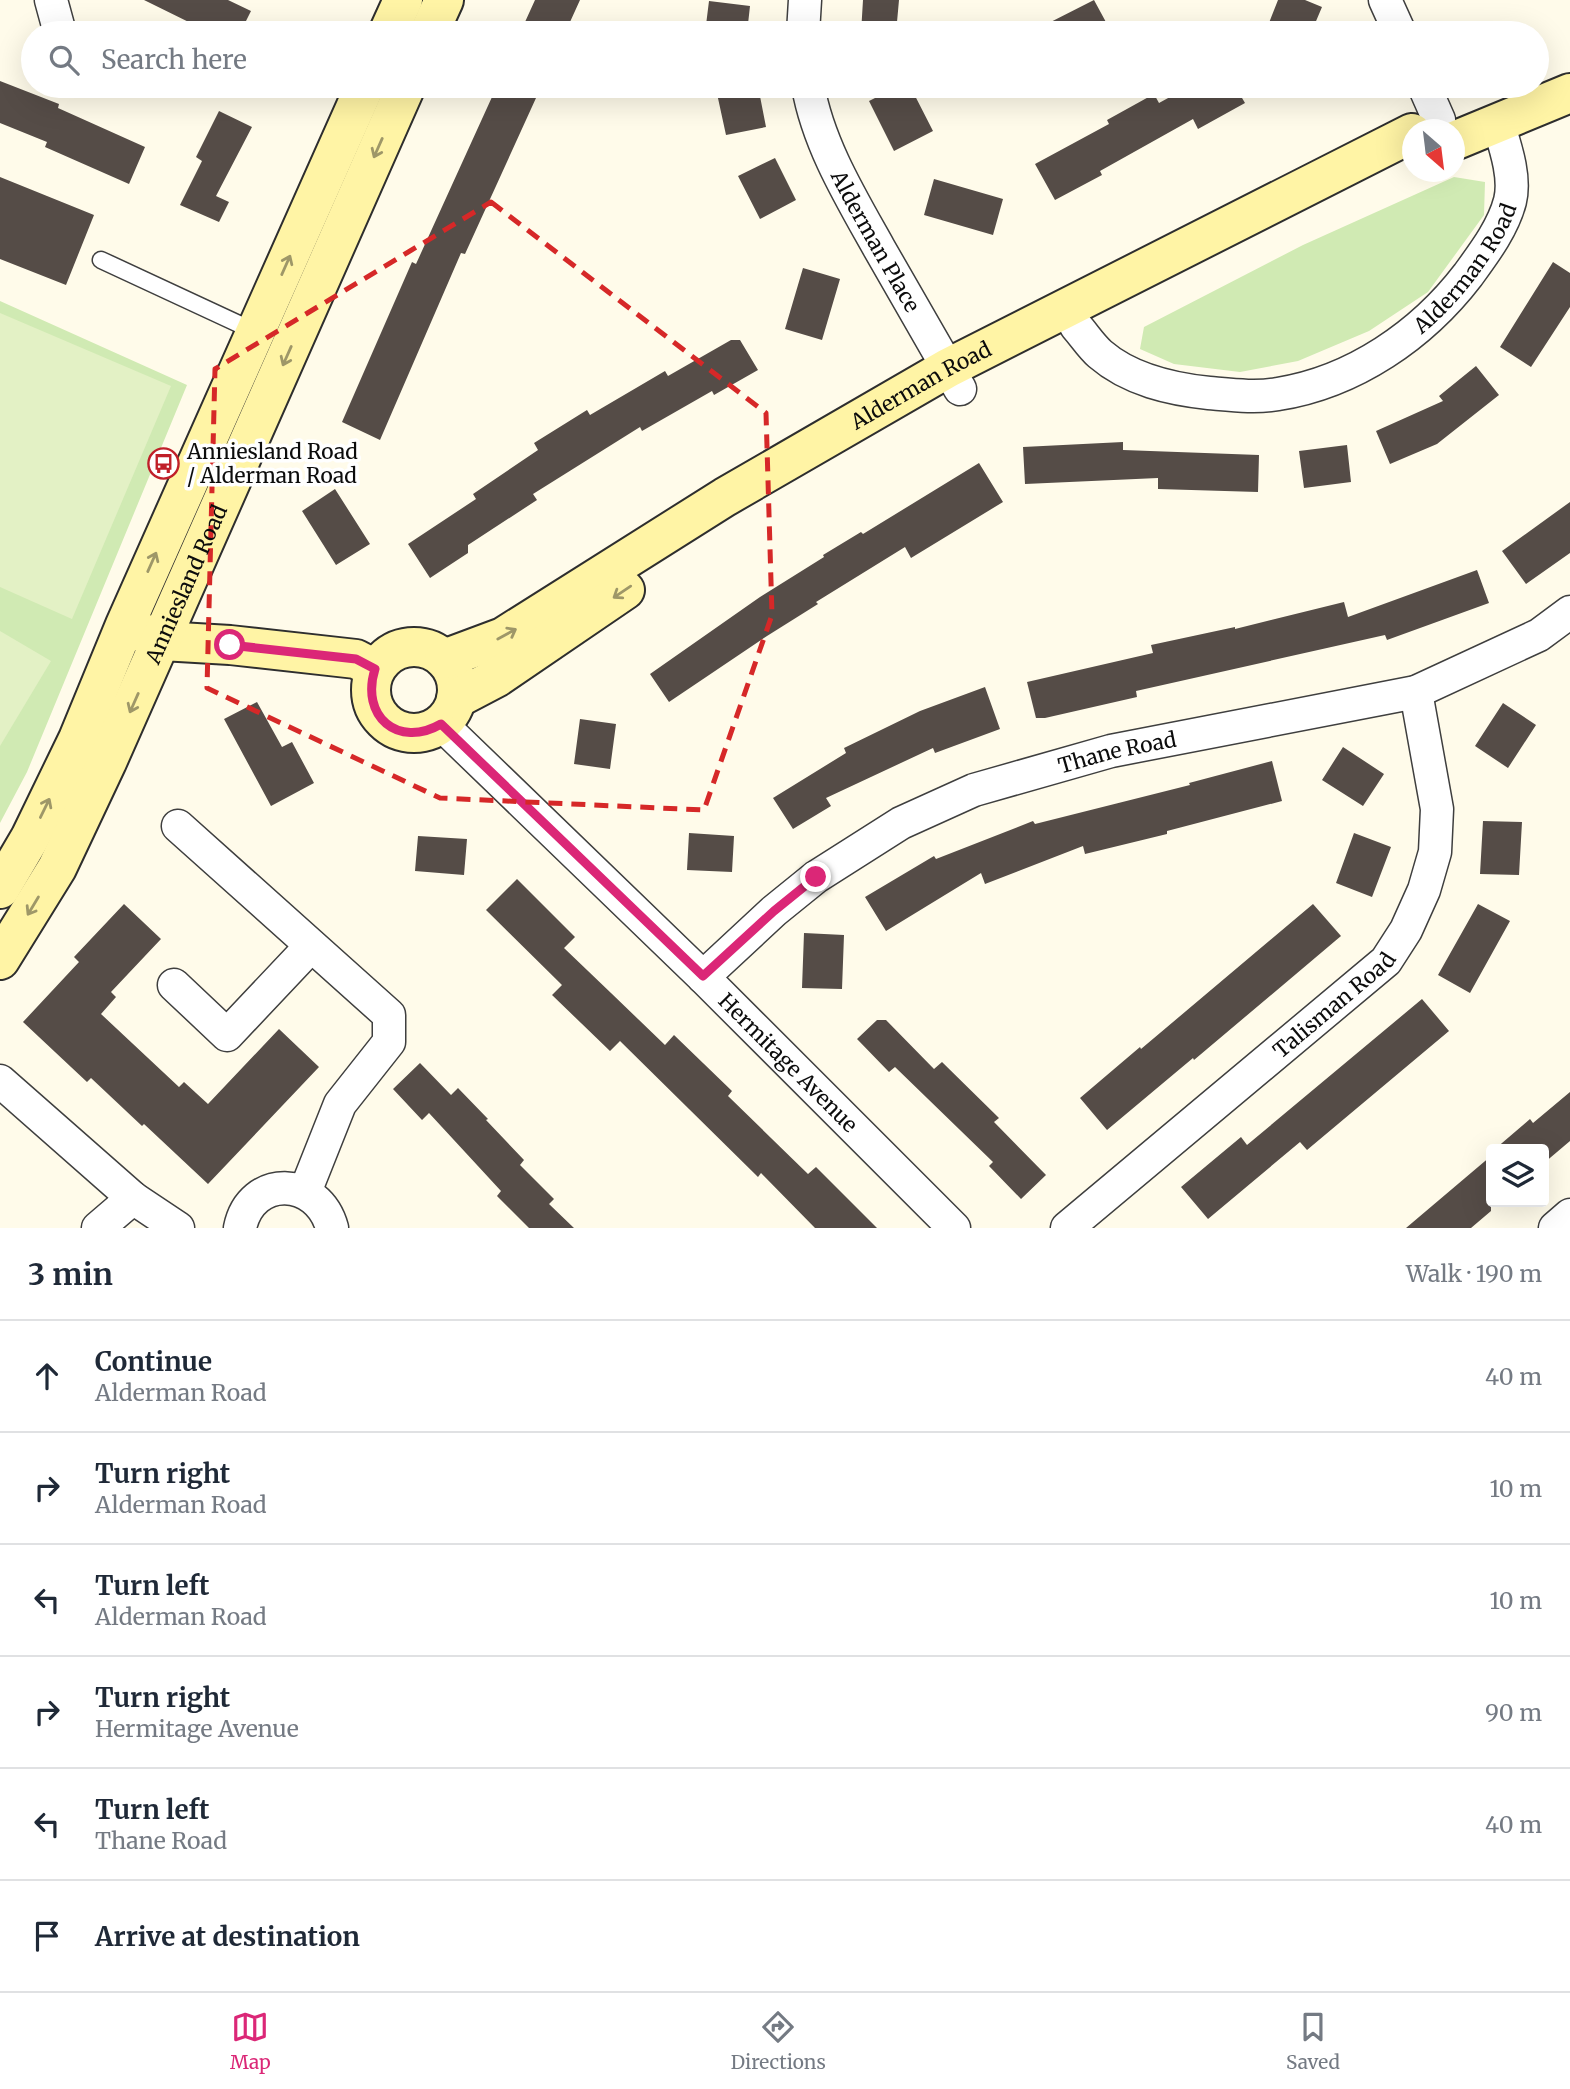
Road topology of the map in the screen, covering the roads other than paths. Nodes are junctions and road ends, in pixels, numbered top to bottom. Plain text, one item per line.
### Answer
1 (51, 0) edge
2 (403, 0) edge
3 (444, 0) edge
4 (805, 0) edge
5 (1385, 0) edge
6 (57, 21) edge
7 (393, 21) edge
8 (434, 21) edge
9 (804, 21) edge
10 (1395, 21) edge
11 (1570, 66) edge
12 (1549, 75) edge
13 (1570, 93) edge
14 (360, 98) edge
15 (401, 98) edge
16 (810, 98) edge
17 (1426, 98) edge
18 (1498, 98) edge
19 (1429, 119) edge
20 (1455, 119) edge
21 (1499, 123) junction
22 (1465, 127) edge
23 (1402, 146) edge
24 (1402, 166) edge
25 (101, 260) dead end
26 (1076, 326) junction
27 (256, 332) junction
28 (954, 378) junction
29 (1570, 612) edge
30 (124, 625) junction
31 (162, 641) junction
32 (444, 659) junction
33 (375, 669) junction
34 (1416, 692) junction
35 (449, 712) junction
36 (178, 826) dead end
37 (0, 889) edge
38 (311, 946) junction
39 (0, 960) edge
40 (703, 976) junction
41 (174, 985) dead end
42 (0, 1081) edge
43 (305, 1192) junction
44 (133, 1198) junction
45 (1570, 1215) edge
46 (98, 1228) edge
47 (178, 1228) edge
48 (240, 1228) edge
49 (331, 1228) edge
50 (954, 1228) edge
51 (1068, 1228) edge
52 (1555, 1228) edge

1 - 6 street
2 - 7 street
3 - 8 street
4 - 9 street
5 - 10 street
11 - 12 street
13 - 21 street, Alderman Road
27 -> 14 street, Anniesland Road
15 -> 31 street, Anniesland Road
16 - 28 street, Alderman Place
17 - 19 street
18 - 20 street, Alderman Road
21 - 22 street, Alderman Road
21 - 26 street, Alderman Road
23 - 28 street, Alderman Road
24 - 26 street, Alderman Road
25 - 27 lane
26 - 28 street, Alderman Road
30 -> 27 street, Anniesland Road
32 -> 28 street, Alderman Road
28 -> 35 street, Alderman Road
29 - 34 street, Thane Road
30 - 31 street
37 -> 30 street, Anniesland Road
31 - 33 street
31 -> 39 street, Anniesland Road
32 - 33 street
32 - 35 street
33 - 35 street, Alderman Road
34 - 40 street, Thane Road
34 - 51 street, Talisman Road
35 - 40 street, Hermitage Avenue
36 - 38 street
38 - 41 street
38 - 43 street
40 - 50 street, Hermitage Avenue
42 - 44 street
43 - 48 street
43 - 49 street
44 - 46 street
44 - 47 street
45 - 52 street

